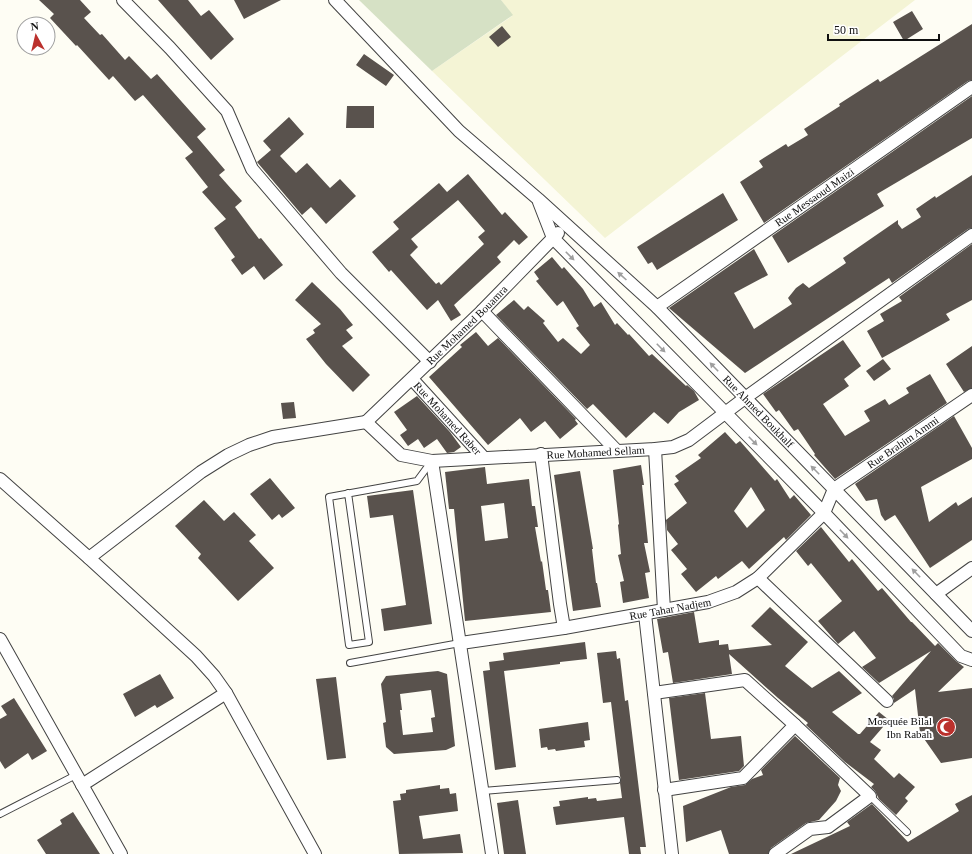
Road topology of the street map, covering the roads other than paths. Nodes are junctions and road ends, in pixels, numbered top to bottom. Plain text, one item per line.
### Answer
1 (123, 0) edge
2 (335, 0) edge
3 (972, 87) edge
4 (538, 199) junction
5 (566, 224) junction
6 (972, 235) edge
7 (553, 238) junction
8 (657, 307) junction
9 (482, 311) junction
10 (430, 362) junction
11 (412, 379) junction
12 (972, 395) edge
13 (745, 398) junction
14 (725, 413) junction
15 (366, 422) junction
16 (655, 450) junction
17 (617, 451) junction
18 (541, 454) junction
19 (484, 458) junction
20 (432, 461) junction
21 (0, 478) edge
22 (834, 488) junction
23 (348, 493) dead end
24 (824, 513) junction
25 (89, 558) junction
26 (972, 568) edge
27 (758, 578) junction
28 (936, 594) junction
29 (664, 610) junction
30 (645, 614) junction
31 (564, 628) junction
32 (972, 631) edge
33 (0, 639) edge
34 (461, 643) junction
35 (5, 660) edge
36 (972, 660) edge
37 (350, 663) dead end
38 (226, 693) junction
39 (654, 693) junction
40 (887, 701) dead end
41 (795, 725) junction
42 (79, 780) junction
43 (617, 780) dead end
44 (664, 790) junction
45 (483, 792) junction
46 (870, 796) junction
47 (0, 814) edge
48 (907, 832) dead end
49 (121, 854) edge
50 (315, 854) edge
51 (492, 854) edge
52 (672, 854) edge
53 (775, 854) edge

1 - 10 street
2 - 4 street, Rue Ahmed Boukhalf
3 - 8 street, Rue Messaoud Maizi
4 - 5 street, Rue Ahmed Boukhalf
4 - 7 street
5 - 7 street, Rue Mohamed Bouamra
8 -> 5 street, Rue Ahmed Boukhalf
6 - 13 street, Rue Mohamed Sellam
7 - 9 street, Rue Mohamed Bouamra
7 -> 14 street
13 -> 8 street, Rue Ahmed Boukhalf
9 - 10 street, Rue Mohamed Bouamra
9 - 17 street
10 - 11 street, Rue Mohamed Bouamra
11 - 15 street, Rue Mohamed Bouamra
11 - 19 street, Rue Mohamed Raber
12 - 22 street, Rue Brahim Ammi
13 - 14 street, Rue Mohamed Sellam
22 -> 13 street, Rue Ahmed Boukhalf
14 - 16 street, Rue Mohamed Sellam
14 -> 24 street
15 - 20 street, Rue Mohamed Sellam
15 - 25 street
16 - 17 street, Rue Mohamed Sellam
16 - 29 street
17 - 18 street, Rue Mohamed Sellam
18 - 19 street, Rue Mohamed Sellam
18 - 31 street
19 - 20 street, Rue Mohamed Sellam
20 - 23 lane
20 - 34 street
21 - 25 street
22 - 24 street, Rue Tahar Nadjem
28 -> 22 street, Rue Ahmed Boukhalf
24 - 27 street, Rue Tahar Nadjem
24 -> 36 street
25 - 38 street
26 - 28 street
27 - 29 street, Rue Tahar Nadjem
27 - 40 street
28 - 32 street, Rue Ahmed Boukhalf
29 - 30 street, Rue Tahar Nadjem
30 - 31 street, Rue Tahar Nadjem
30 - 39 street
31 - 34 street, Rue Tahar Nadjem
33 - 35 street
34 - 37 lane
34 - 45 street
35 - 42 street
38 - 42 street
38 - 50 street
39 - 41 street
39 - 44 street
41 - 44 street
41 - 46 street
42 - 47 lane
42 - 49 street
43 - 45 lane
44 - 52 street
45 - 51 street
46 - 48 lane
46 - 53 street

